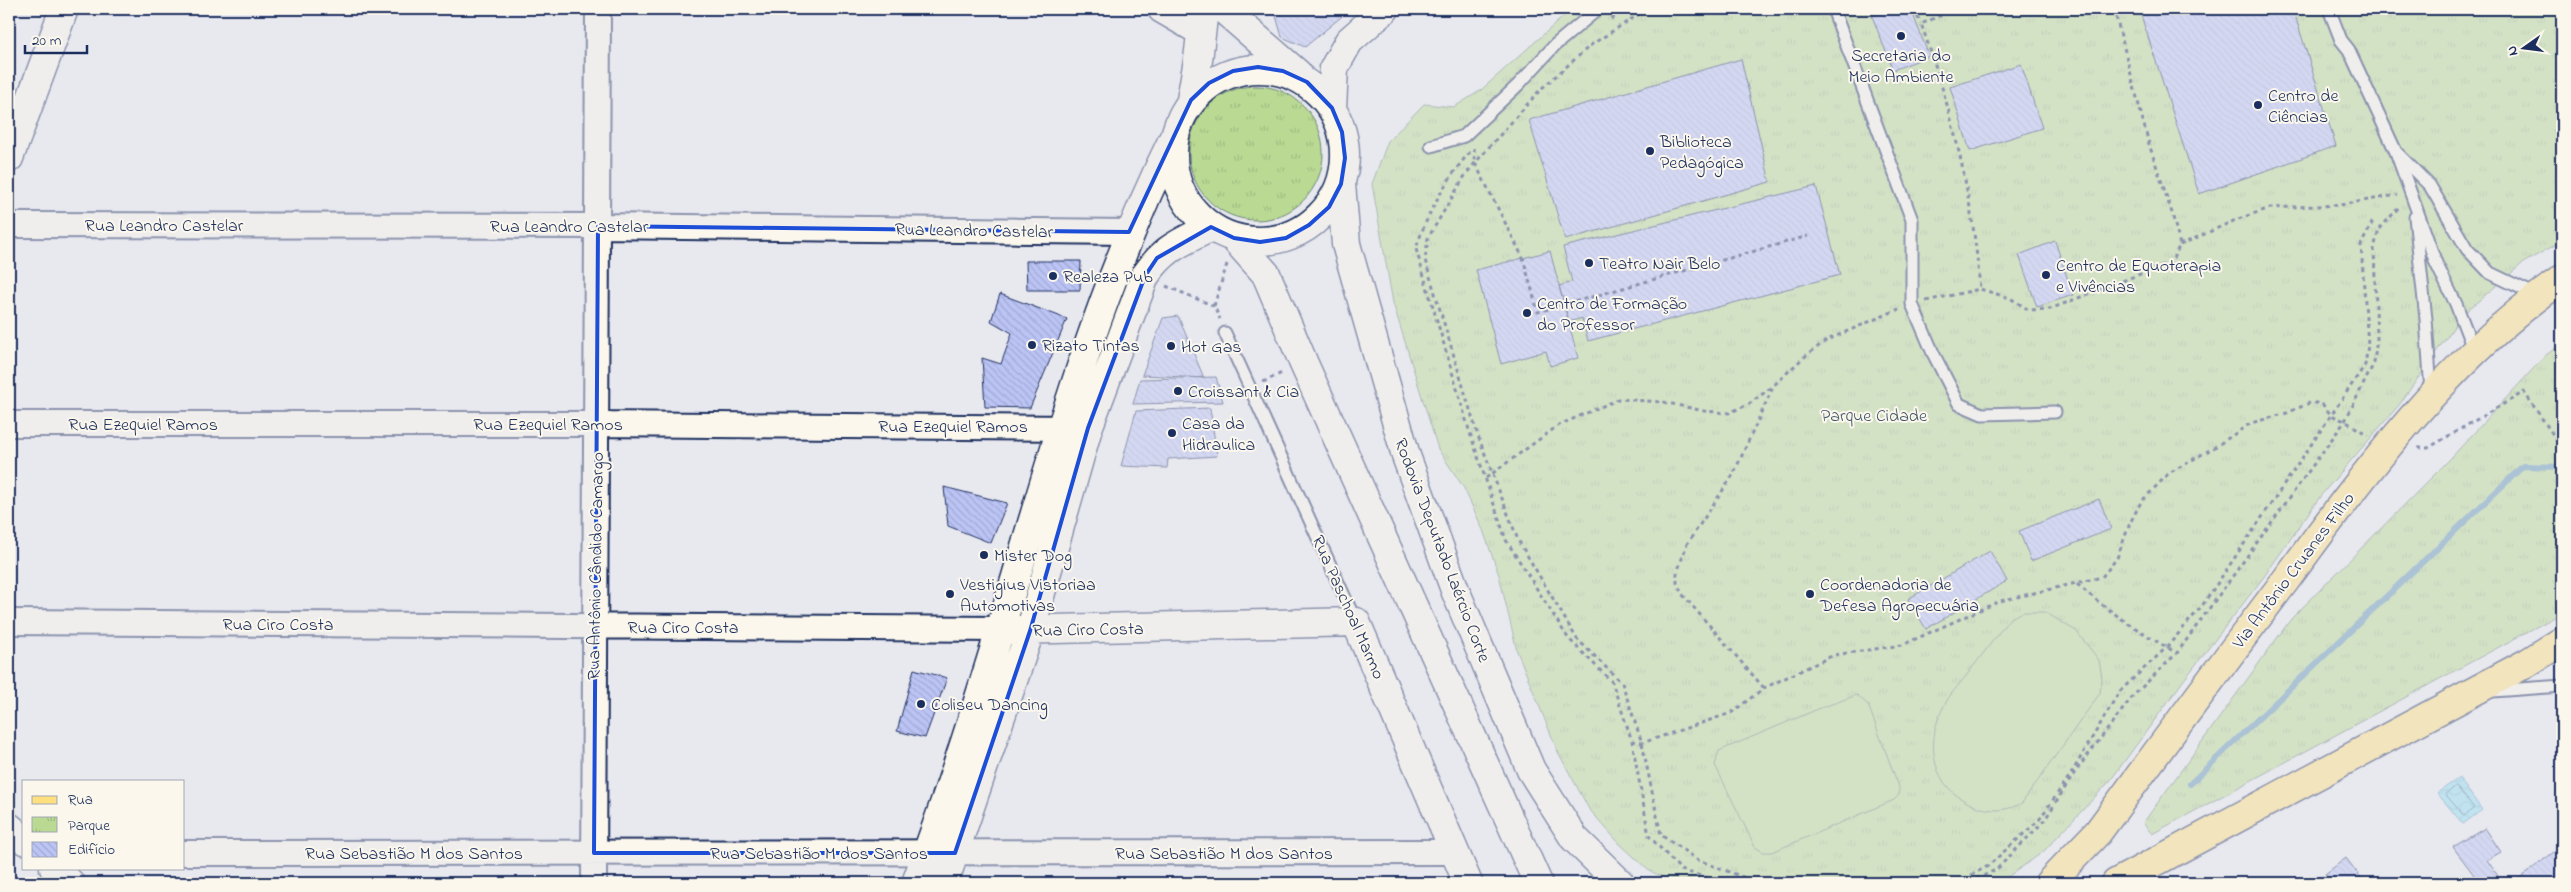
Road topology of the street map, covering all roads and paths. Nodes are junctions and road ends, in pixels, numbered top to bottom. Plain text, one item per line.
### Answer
1 (64, 9) edge
2 (598, 9) edge
3 (1162, 9) edge
4 (1385, 9) edge
5 (1598, 9) edge
6 (1627, 9) edge
7 (1647, 9) edge
8 (1833, 9) edge
9 (1914, 9) edge
10 (1956, 9) edge
11 (2114, 9) edge
12 (2329, 9) edge
13 (1228, 11) edge
14 (1202, 20) edge
15 (1604, 24) dead end
16 (1921, 24) junction
17 (1198, 60) junction
18 (1307, 82) junction
19 (1191, 100) junction
20 (1332, 108) junction
21 (1174, 137) junction
22 (1480, 141) dead end
23 (1431, 146) dead end
24 (1474, 148) junction
25 (2396, 152) junction
26 (9, 158) edge
27 (1475, 163) junction
28 (1341, 184) junction
29 (2430, 186) junction
30 (2412, 193) junction
31 (2374, 219) dead end
32 (9, 225) edge
33 (598, 226) junction
34 (1129, 232) junction
35 (1222, 233) junction
36 (1808, 236) dead end
37 (2180, 245) junction
38 (1145, 276) junction
39 (2562, 279) edge
40 (1980, 289) junction
41 (2538, 296) junction
42 (1912, 304) junction
43 (1214, 306) junction
44 (1225, 333) joint
45 (2475, 353) junction
46 (1304, 364) junction
47 (1774, 385) junction
48 (1248, 388) junction
49 (2431, 398) junction
50 (2055, 412) dead end
51 (2331, 415) junction
52 (2345, 421) junction
53 (9, 424) edge
54 (597, 424) junction
55 (1060, 427) junction
56 (1088, 428) junction
57 (2562, 447) edge
58 (2387, 448) junction
59 (1493, 474) junction
60 (1486, 478) junction
61 (2077, 584) junction
62 (9, 622) edge
63 (1356, 622) junction
64 (593, 627) junction
65 (1000, 629) junction
66 (1030, 631) junction
67 (2562, 641) edge
68 (2167, 647) junction
69 (2177, 653) junction
70 (2562, 686) edge
71 (1764, 688) junction
72 (2474, 692) junction
73 (1632, 741) junction
74 (1642, 743) junction
75 (1499, 793) junction
76 (9, 827) edge
77 (22, 838) edge
78 (1455, 852) junction
79 (185, 853) edge
80 (594, 853) junction
81 (927, 853) junction
82 (955, 853) junction
83 (56, 870) edge
84 (70, 883) edge
85 (594, 883) edge
86 (916, 883) edge
87 (944, 883) edge
88 (1468, 883) edge
89 (1526, 883) edge
90 (1538, 883) edge
91 (1620, 883) edge
92 (1725, 883) edge
93 (1788, 883) edge
94 (1957, 883) edge
95 (1969, 883) edge
96 (2049, 883) edge
97 (2116, 883) edge

1 - 26 main road
2 - 33 street, Rua Antônio Cândido Camargo
3 - 14 main road
4 - 20 main road
5 - 23 lane
6 - 15 path
7 - 27 path
8 - 42 lane
9 - 16 path
10 - 16 path
11 - 37 path
12 - 25 lane
13 - 17 main road
13 - 18 main road
14 - 17 main road
16 - 40 path
17 - 19 main road
18 - 19 main road
18 - 20 main road
19 - 21 main road
20 - 28 main road
21 - 34 main road
21 - 35 main road
22 - 24 path
24 - 27 path
24 - 60 path
25 - 29 lane
25 - 30 lane
27 - 36 path
27 - 59 path
28 - 35 main road
28 - 91 main road, Rodovia Deputado Laércio Corte
29 - 30 lane
29 - 41 lane
30 - 37 path
30 - 45 lane
30 - 49 lane
30 - 52 path
31 - 51 path
32 - 33 street, Rua Leandro Castelar
33 - 34 street, Rua Leandro Castelar
33 - 54 street, Rua Antônio Cândido Camargo
34 - 55 main road
35 - 38 main road
35 - 43 path
35 - 46 main road
37 - 40 path
38 - 43 path
38 - 56 main road
39 - 41 main road, Via Antônio Cruanes Filho
40 - 42 path
41 - 45 main road, Via Antônio Cruanes Filho
42 - 47 path
42 - 50 lane
43 - 44 path
44 - 48 lane, Rua Paschoal Marmo
45 - 49 main road, Via Antônio Cruanes Filho
46 - 48 path
46 - 75 main road
47 - 59 path
47 - 71 path
48 - 63 lane, Rua Paschoal Marmo
49 - 58 main road, Via Antônio Cruanes Filho
51 - 52 path
51 - 61 path
51 - 68 path
52 - 58 path
52 - 69 path
53 - 54 street, Rua Ezequiel Ramos
54 - 55 street, Rua Ezequiel Ramos
54 - 64 street, Rua Antônio Cândido Camargo
55 - 56 street, Rua Ezequiel Ramos
55 - 65 main road
56 - 66 main road
57 - 58 path
58 - 96 main road, Via Antônio Cruanes Filho
59 - 60 path
59 - 74 path
60 - 73 path
61 - 68 path
61 - 71 path
62 - 64 street, Rua Ciro Costa
63 - 66 main road, Rua Ciro Costa
63 - 78 main road, Rua Paschoal Marmo
64 - 65 street, Rua Ciro Costa
64 - 80 street, Rua Antônio Cândido Camargo
65 - 66 main road, Rua Ciro Costa
65 - 81 main road
66 - 82 main road
67 - 72 main road
68 - 69 path
68 - 94 path
69 - 95 path
70 - 72 lane
71 - 74 path
72 - 97 main road
73 - 74 path
73 - 92 path
74 - 93 path
75 - 89 main road
75 - 90 main road
76 - 77 main road
78 - 82 street, Rua Sebastião M dos Santos
78 - 88 main road, Rua Paschoal Marmo
79 - 80 street, Rua Sebastião M dos Santos
80 - 81 street, Rua Sebastião M dos Santos
80 - 85 street, Rua Antônio Cândido Camargo
81 - 82 street, Rua Sebastião M dos Santos
81 - 86 main road
82 - 87 main road
83 - 84 main road

